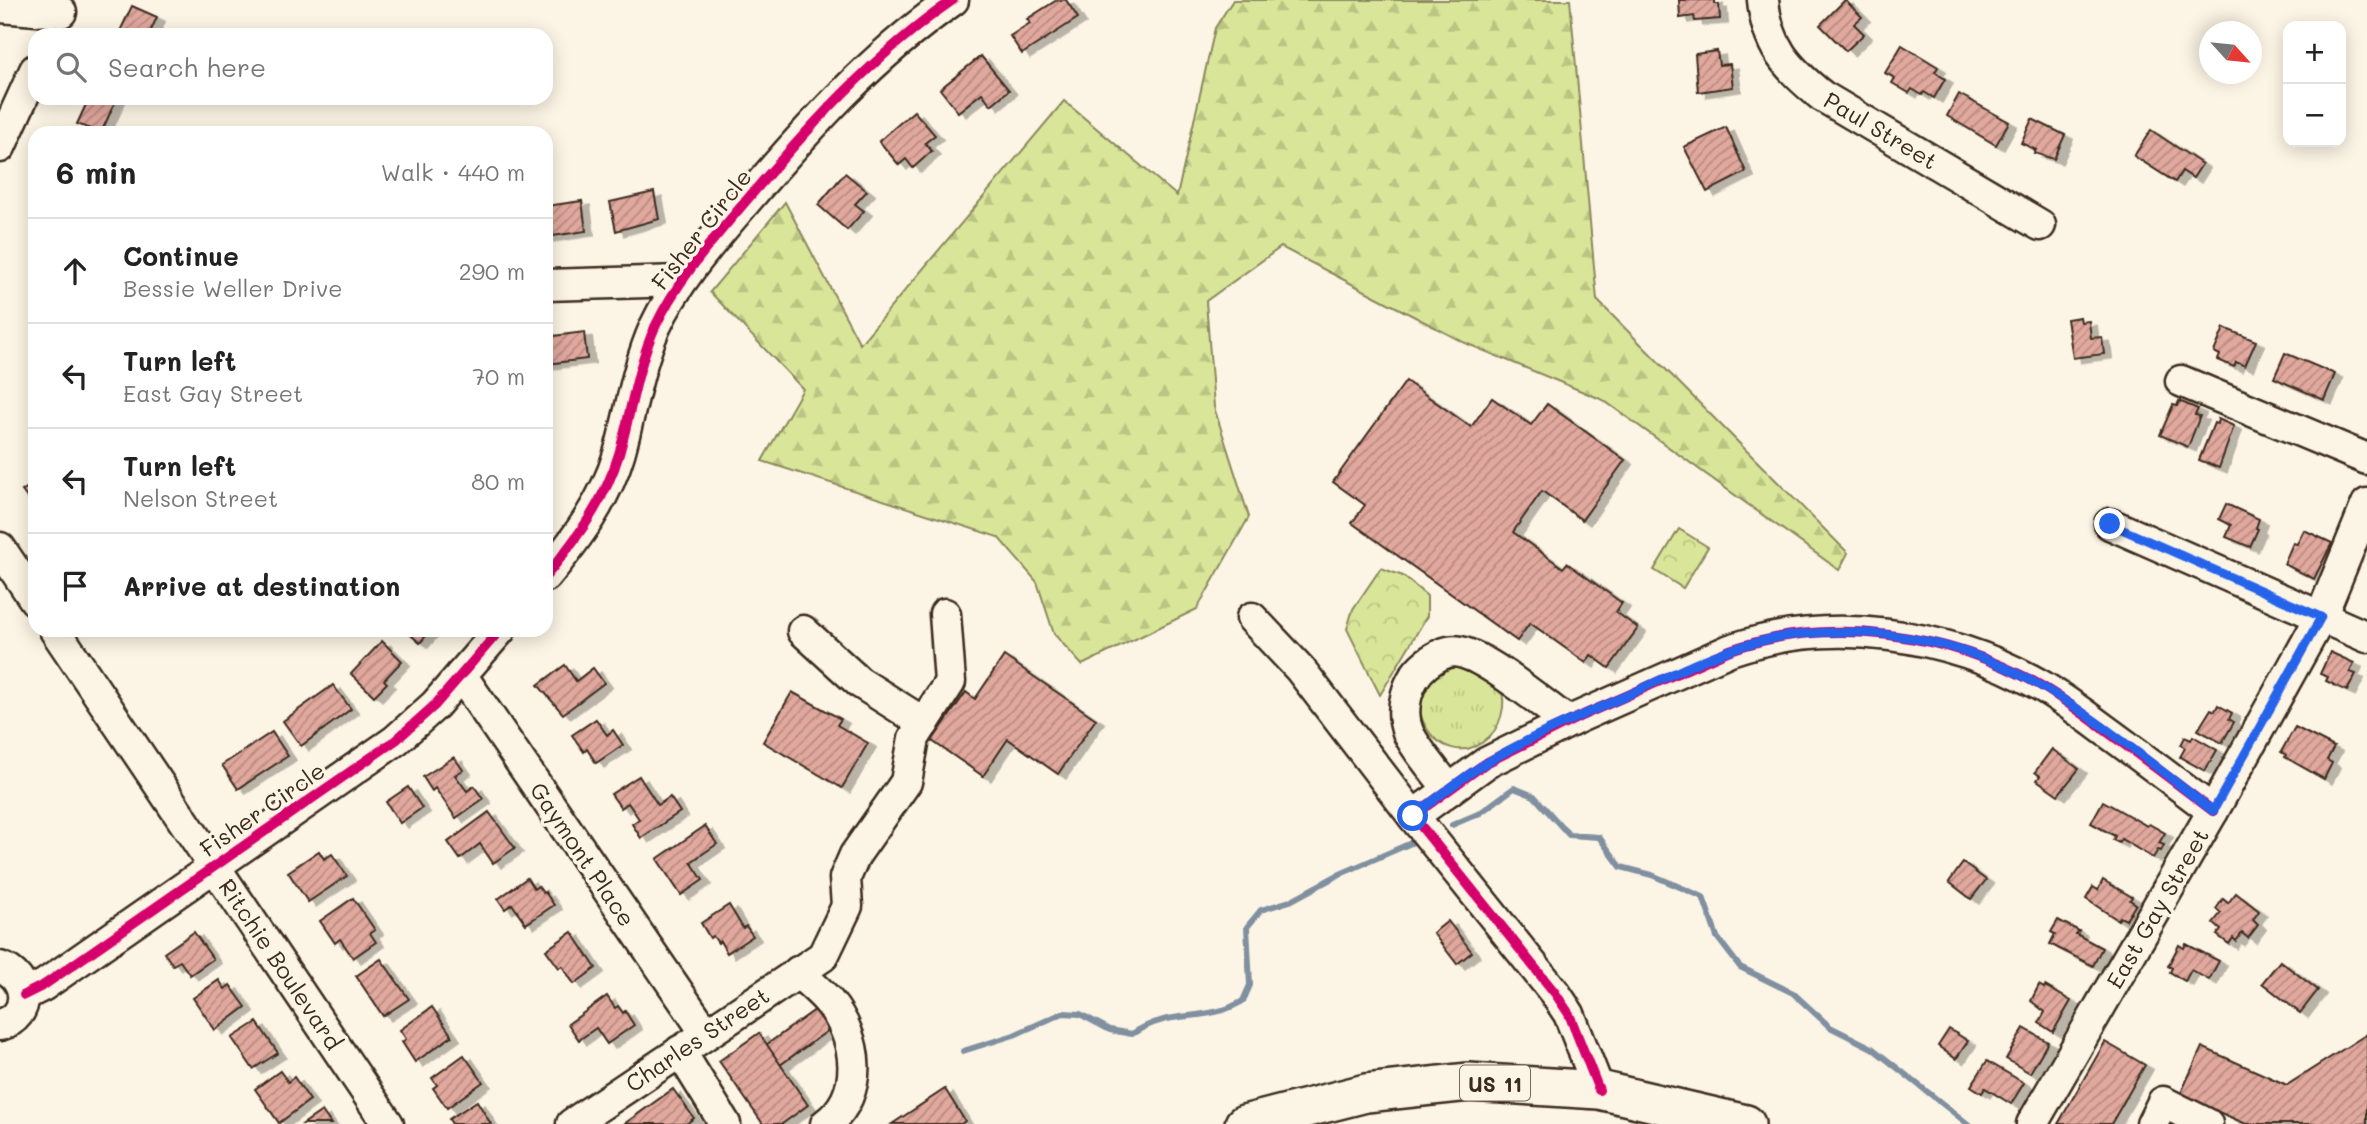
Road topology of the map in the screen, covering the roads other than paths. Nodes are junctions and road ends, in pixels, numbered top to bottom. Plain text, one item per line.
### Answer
1 (953, 0) edge
2 (1763, 0) edge
3 (0, 7) edge
4 (60, 16) edge
5 (28, 85) edge
6 (0, 147) edge
7 (2040, 225) dead end
8 (681, 281) junction
9 (553, 285) edge
10 (2181, 381) dead end
11 (2367, 459) edge
12 (2367, 504) edge
13 (2110, 524) dead end
14 (0, 548) edge
15 (553, 567) edge
16 (28, 581) edge
17 (945, 614) dead end
18 (2321, 617) junction
19 (1252, 618) dead end
20 (803, 631) dead end
21 (60, 637) edge
22 (494, 637) edge
23 (2367, 637) edge
24 (461, 675) junction
25 (1568, 722) junction
26 (924, 723) junction
27 (1449, 790) junction
28 (2213, 811) junction
29 (1413, 816) junction
30 (215, 866) junction
31 (0, 967) edge
32 (798, 972) junction
33 (24, 995) junction
34 (0, 1025) edge
35 (706, 1033) junction
36 (680, 1051) junction
37 (1599, 1090) junction
38 (574, 1123) edge
39 (388, 1124) edge
40 (725, 1124) edge
41 (826, 1124) edge
42 (1244, 1124) edge
43 (1746, 1124) edge
44 (2032, 1124) edge
45 (2152, 1124) edge
46 (2207, 1124) edge

1 - 8 street, Fisher Circle
2 - 7 street, Paul Street
3 - 4 street
5 - 6 street
8 - 9 street
8 - 15 street, Fisher Circle
10 - 11 street
12 - 18 street, East Gay Street
13 - 18 street
14 - 16 street
17 - 26 street
18 - 23 street
18 - 28 street, East Gay Street
19 - 29 street
20 - 26 street
21 - 30 street, Ritchie Boulevard
22 - 24 street, Fisher Circle
24 - 30 street, Fisher Circle
24 - 35 street, Gaymont Place
25 - 27 street
25 - 27 street
25 - 28 street
26 - 32 street, Charles Street
27 - 29 street
28 - 44 street, East Gay Street
29 - 37 street
30 - 33 street, Fisher Circle
30 - 39 street, Ritchie Boulevard
31 - 33 street
32 - 35 street, Charles Street
32 - 41 street
33 - 34 street, Fisher Circle
35 - 36 street, Charles Street
36 - 38 street, Charles Street
36 - 40 street
37 - 42 main road, US 11
37 - 43 main road, US 11
45 - 46 street

